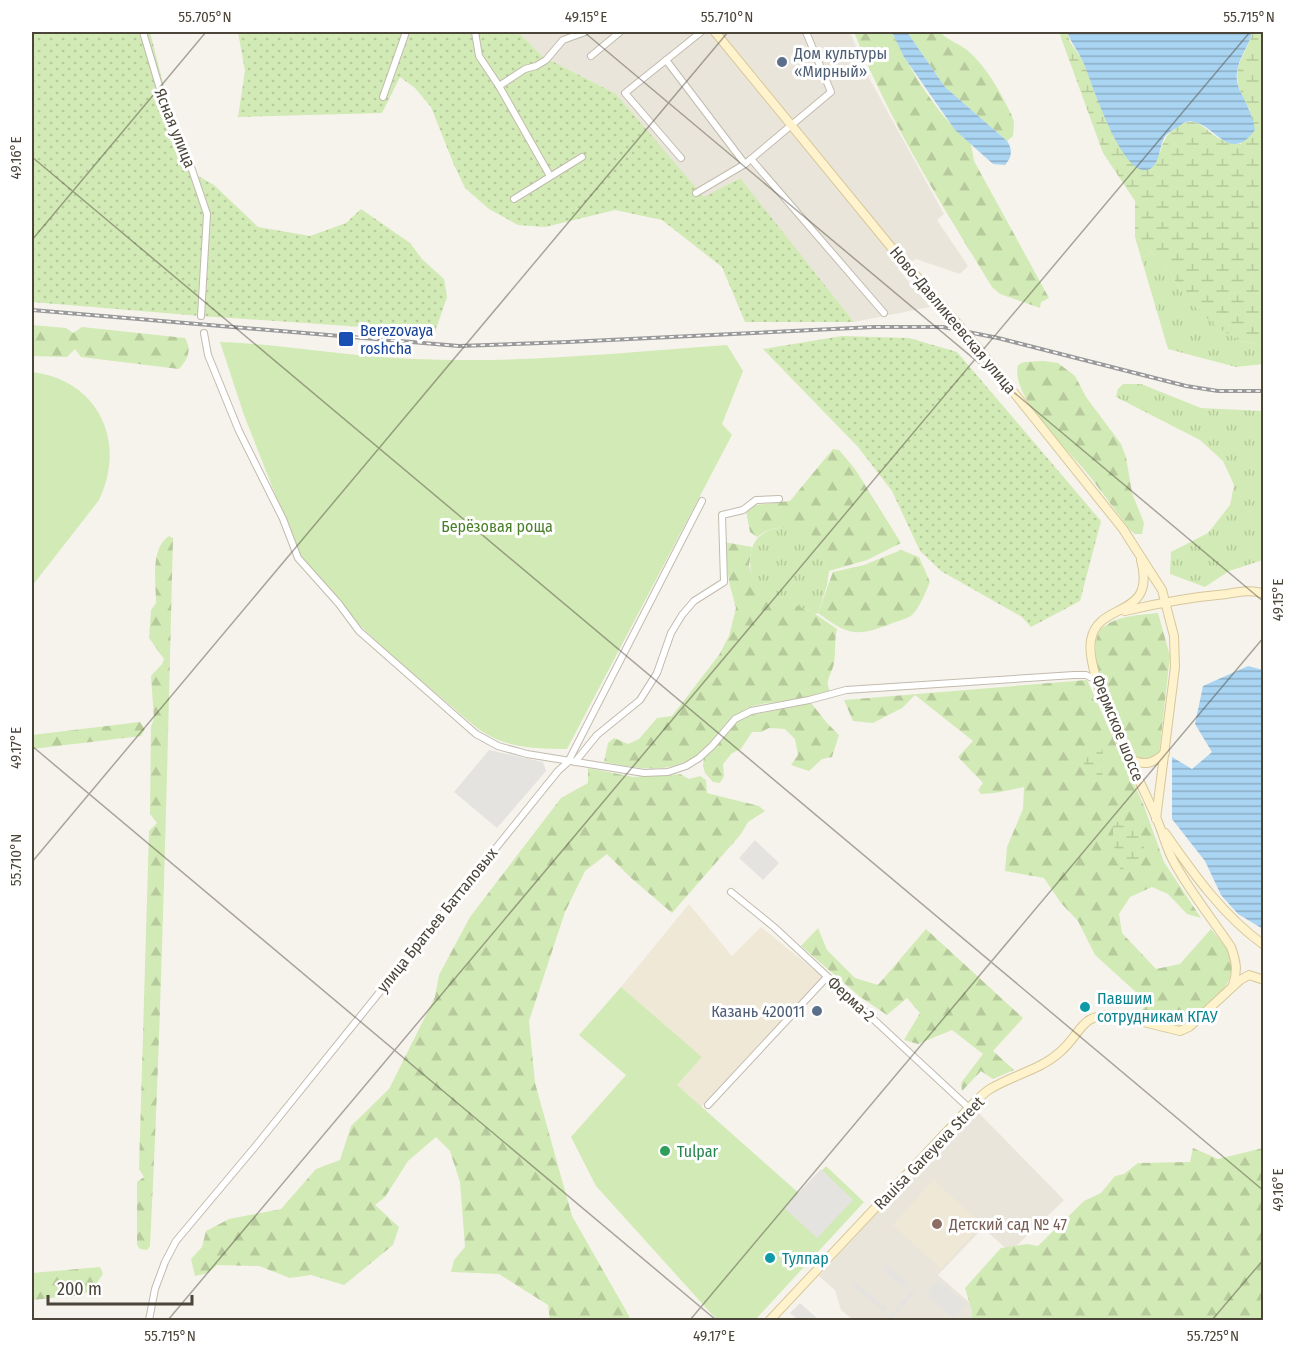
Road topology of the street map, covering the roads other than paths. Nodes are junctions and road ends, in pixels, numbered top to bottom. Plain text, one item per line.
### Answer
1 (143, 32) edge
2 (406, 32) edge
3 (475, 32) edge
4 (585, 32) edge
5 (620, 32) edge
6 (701, 32) edge
7 (715, 32) edge
8 (806, 32) edge
9 (591, 56) dead end
10 (666, 60) junction
11 (500, 86) junction
12 (383, 97) dead end
13 (793, 125) junction
14 (582, 157) dead end
15 (681, 158) dead end
16 (748, 161) junction
17 (550, 176) junction
18 (696, 193) dead end
19 (514, 199) dead end
20 (884, 313) dead end
21 (201, 316) dead end
22 (204, 333) dead end
23 (779, 499) dead end
24 (702, 501) dead end
25 (1139, 551) junction
26 (1162, 590) junction
27 (1263, 594) edge
28 (1194, 597) junction
29 (1166, 601) junction
30 (1119, 612) junction
31 (1092, 659) junction
32 (1074, 675) junction
33 (1098, 680) junction
34 (1164, 753) junction
35 (1130, 759) junction
36 (572, 762) junction
37 (1157, 821) junction
38 (731, 892) dead end
39 (1263, 945) edge
40 (827, 976) junction
41 (1263, 980) edge
42 (1233, 987) junction
43 (708, 1106) dead end
44 (969, 1108) junction
45 (149, 1320) edge
46 (770, 1320) edge

1 - 21 street, Ясная улица
2 - 12 street
3 - 11 street
4 - 11 street
5 - 9 street
6 - 10 street
7 - 13 street, Ново-Давликеевская улица
8 - 13 street
10 - 15 street
10 - 16 street
11 - 17 street
13 - 16 street
13 - 25 street, Ново-Давликеевская улица, bridge
14 - 17 street
16 - 18 street
16 - 20 street
17 - 19 street
22 - 36 street
23 - 36 street
24 - 36 street, улица Братьев Батталовых
25 - 26 street, Ново-Давликеевская улица
25 - 30 street, Фермское шоссе
26 - 28 street
26 - 29 street, Фермское шоссе
27 - 28 street
28 - 29 street, Фермское шоссе
29 - 30 street, Фермское шоссе
29 - 34 street, Фермское шоссе
30 - 31 street, Фермское шоссе
31 - 32 street
31 - 33 street, Фермское шоссе
32 - 33 street
32 - 36 street
33 - 35 street, Фермское шоссе
34 - 35 street
34 - 37 street, Фермское шоссе
35 - 37 street, Фермское шоссе
36 - 45 street, улица Братьев Батталовых
37 - 39 street, Фермское шоссе
37 - 42 street, Фермское шоссе
38 - 40 street, Ферма-2
40 - 43 street
40 - 44 street, Ферма-2
41 - 42 street
42 - 44 street, Rauisa Gareyeva Street
44 - 46 street, Rauisa Gareyeva Street

